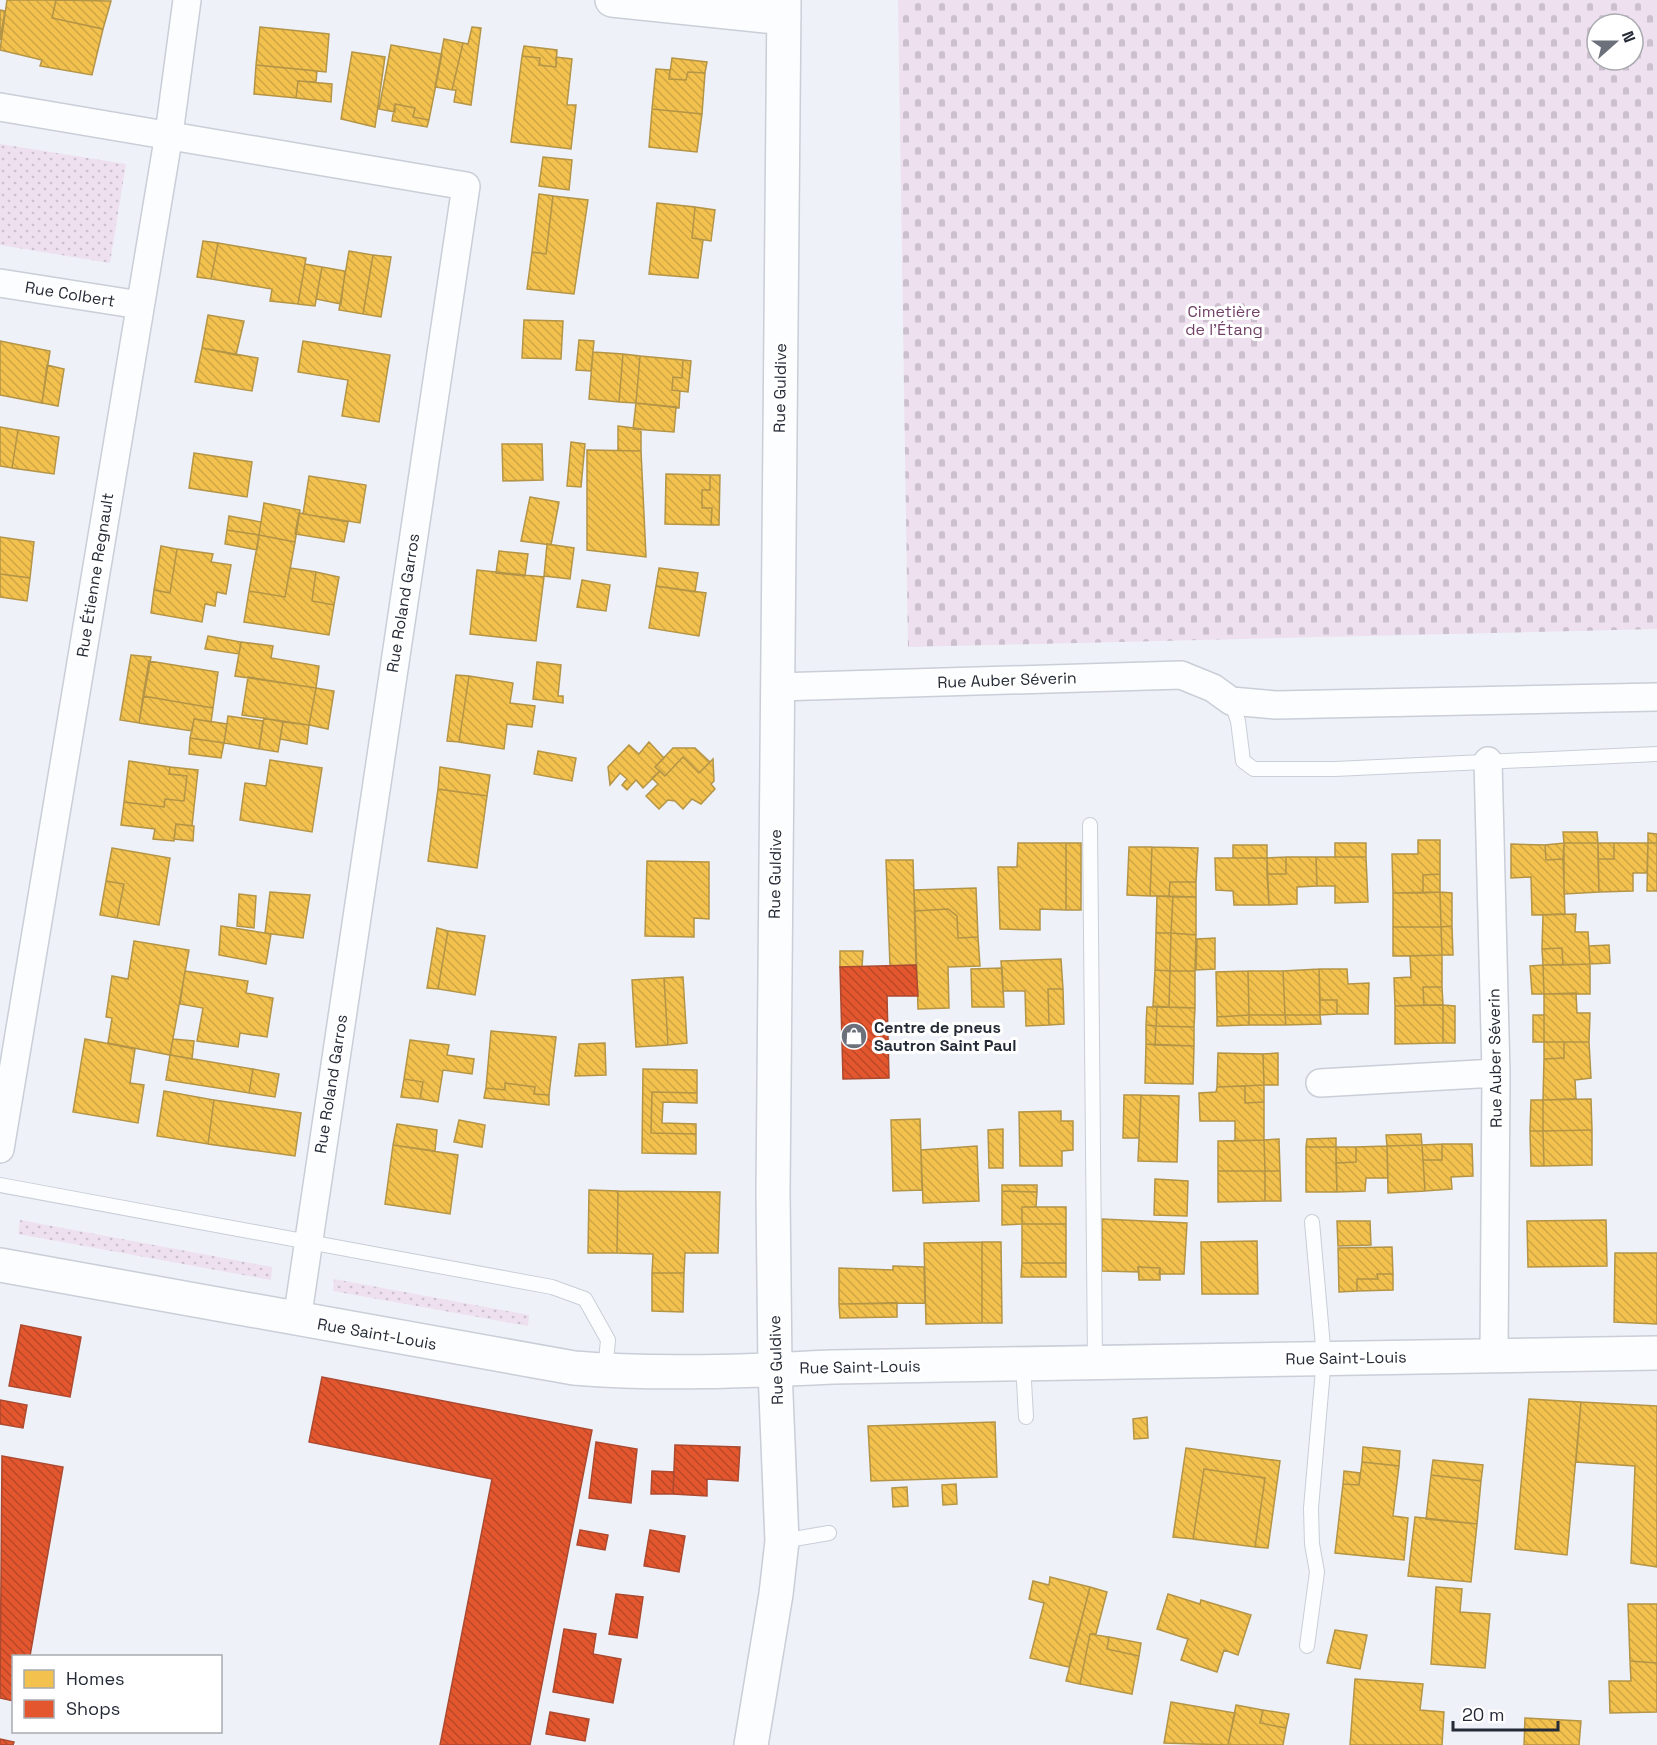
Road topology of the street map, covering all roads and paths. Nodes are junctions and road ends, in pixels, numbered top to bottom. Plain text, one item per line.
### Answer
1 (188, 0) edge
2 (612, 0) edge
3 (784, 9) edge
4 (0, 107) edge
5 (169, 134) junction
6 (0, 282) edge
7 (140, 305) junction
8 (777, 687) junction
9 (1657, 697) edge
10 (1231, 701) junction
11 (1657, 754) edge
12 (1488, 761) junction
13 (1090, 825) dead end
14 (1496, 1073) junction
15 (1320, 1083) dead end
16 (0, 1149) edge
17 (0, 1185) edge
18 (1312, 1222) dead end
19 (308, 1242) junction
20 (0, 1265) edge
21 (297, 1320) junction
22 (1657, 1353) edge
23 (1494, 1355) junction
24 (1324, 1358) junction
25 (1095, 1362) junction
26 (1023, 1364) junction
27 (775, 1370) junction
28 (605, 1371) junction
29 (1026, 1417) dead end
30 (829, 1533) dead end
31 (782, 1541) junction
32 (1306, 1646) dead end
33 (751, 1745) edge

1 - 5 street, Rue Étienne Regnault
2 - 3 street
3 - 8 street, Rue Guldive
4 - 5 street
5 - 7 street, Rue Étienne Regnault
5 - 19 street, Rue Roland Garros
6 - 7 street, Rue Colbert
7 - 16 street, Rue Étienne Regnault
8 - 10 street, Rue Auber Séverin
8 - 27 street, Rue Guldive
9 - 10 street, Rue Auber Séverin
10 - 12 lane
11 - 12 lane
12 - 14 street, Rue Auber Séverin
13 - 25 lane
14 - 15 street
14 - 23 street, Rue Auber Séverin
17 - 19 lane
18 - 24 lane
19 - 21 street, Rue Roland Garros
19 - 28 lane
20 - 21 street, Rue Saint-Louis
21 - 28 street, Rue Saint-Louis
22 - 23 street, Rue Saint-Louis
23 - 24 street, Rue Saint-Louis
24 - 25 street, Rue Saint-Louis
24 - 32 lane
25 - 26 street, Rue Saint-Louis
26 - 27 street, Rue Saint-Louis
26 - 29 lane
27 - 28 street, Rue Saint-Louis
27 - 31 street, Rue Guldive
30 - 31 lane
31 - 33 street, Rue Guldive

